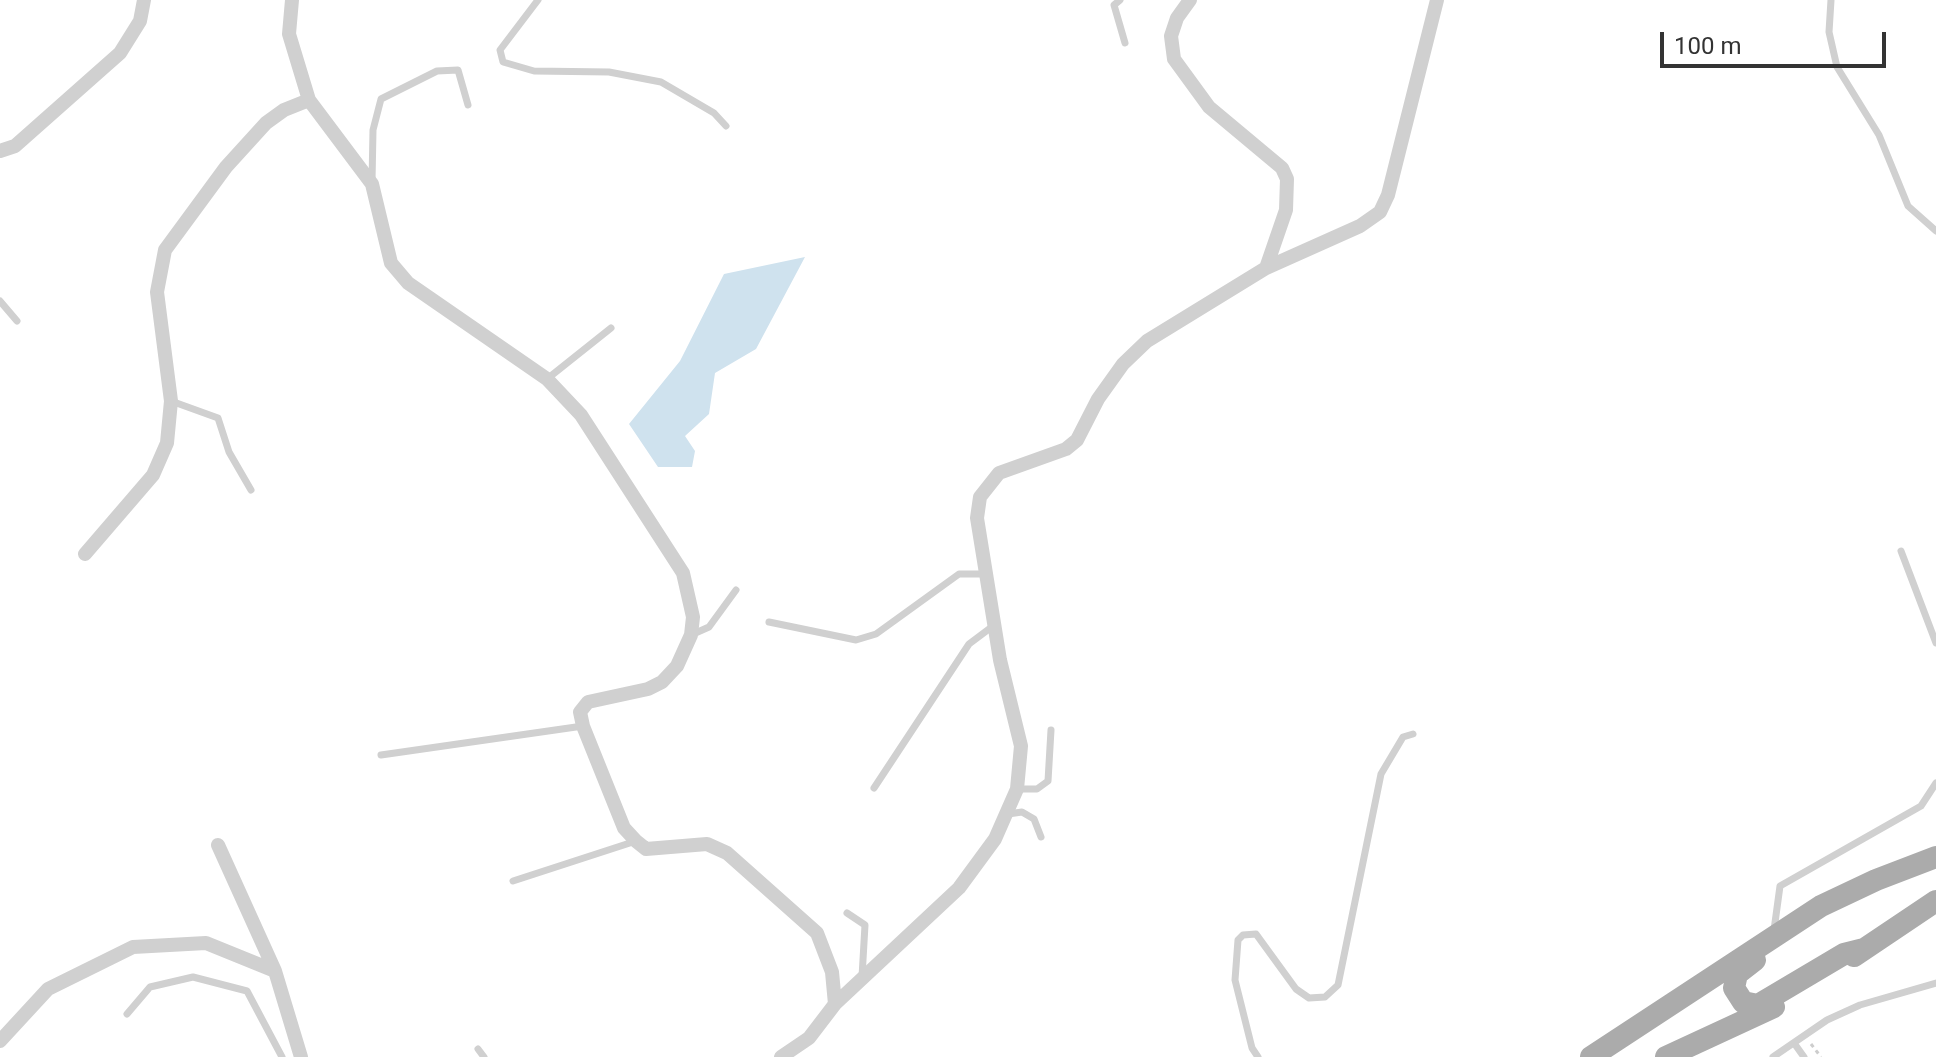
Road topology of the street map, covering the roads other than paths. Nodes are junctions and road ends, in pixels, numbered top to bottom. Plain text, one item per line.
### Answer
1 (144, 0) edge
2 (292, 0) edge
3 (538, 0) edge
4 (1120, 0) edge
5 (1190, 0) edge
6 (1437, 0) edge
7 (1831, 0) edge
8 (1125, 43) dead end
9 (309, 100) junction
10 (468, 105) dead end
11 (726, 126) dead end
12 (0, 151) edge
13 (372, 184) junction
14 (1936, 231) edge
15 (1266, 268) junction
16 (0, 301) edge
17 (17, 321) dead end
18 (611, 328) dead end
19 (547, 379) junction
20 (171, 401) junction
21 (251, 490) dead end
22 (1901, 551) dead end
23 (85, 554) dead end
24 (987, 574) junction
25 (736, 590) dead end
26 (769, 622) dead end
27 (995, 625) junction
28 (691, 635) junction
29 (1936, 643) edge
30 (583, 726) junction
31 (1051, 730) dead end
32 (1413, 734) dead end
33 (381, 755) dead end
34 (1936, 783) edge
35 (874, 788) dead end
36 (1017, 789) junction
37 (1008, 814) junction
38 (1041, 837) dead end
39 (636, 841) junction
40 (218, 845) dead end
41 (1936, 857) edge
42 (1876, 880) junction
43 (513, 881) dead end
44 (1936, 901) edge
45 (847, 913) dead end
46 (1936, 915) edge
47 (1909, 920) junction
48 (1774, 934) junction
49 (1864, 949) junction
50 (275, 971) junction
51 (862, 979) junction
52 (1936, 983) edge
53 (835, 1004) junction
54 (127, 1014) dead end
55 (0, 1041) edge
56 (1794, 1043) junction
57 (478, 1049) dead end
58 (282, 1057) edge
59 (301, 1057) edge
60 (484, 1057) edge
61 (781, 1057) edge
62 (1258, 1057) edge
63 (1591, 1057) edge
64 (1666, 1057) edge
65 (1773, 1057) edge
66 (1804, 1057) edge

1 - 12 street
2 - 9 street
3 - 11 lane
4 - 8 lane
5 - 15 street
6 - 15 street
7 - 14 lane
9 - 13 street
9 - 20 street
10 - 13 lane
13 - 19 street
15 - 24 street
16 - 17 lane
18 - 19 lane
19 - 28 street
20 - 21 lane
20 - 23 street
22 - 29 lane
24 - 26 lane
24 - 27 street
25 - 28 lane
27 - 35 lane
27 - 36 street
28 - 30 street
30 - 33 lane
30 - 39 street
31 - 36 lane
32 - 62 lane
34 - 48 lane
36 - 37 street
37 - 38 lane
37 - 51 street
39 - 43 lane
39 - 53 street
40 - 50 street
41 - 42 main road
42 - 48 main road
42 - 49 main road
44 - 47 main road
45 - 51 lane
46 - 47 lane
47 - 49 main road
48 - 63 main road
49 - 64 main road
50 - 55 street
50 - 59 street
51 - 53 street
52 - 56 lane
53 - 61 street
54 - 58 lane
56 - 65 lane
56 - 66 lane
57 - 60 lane

